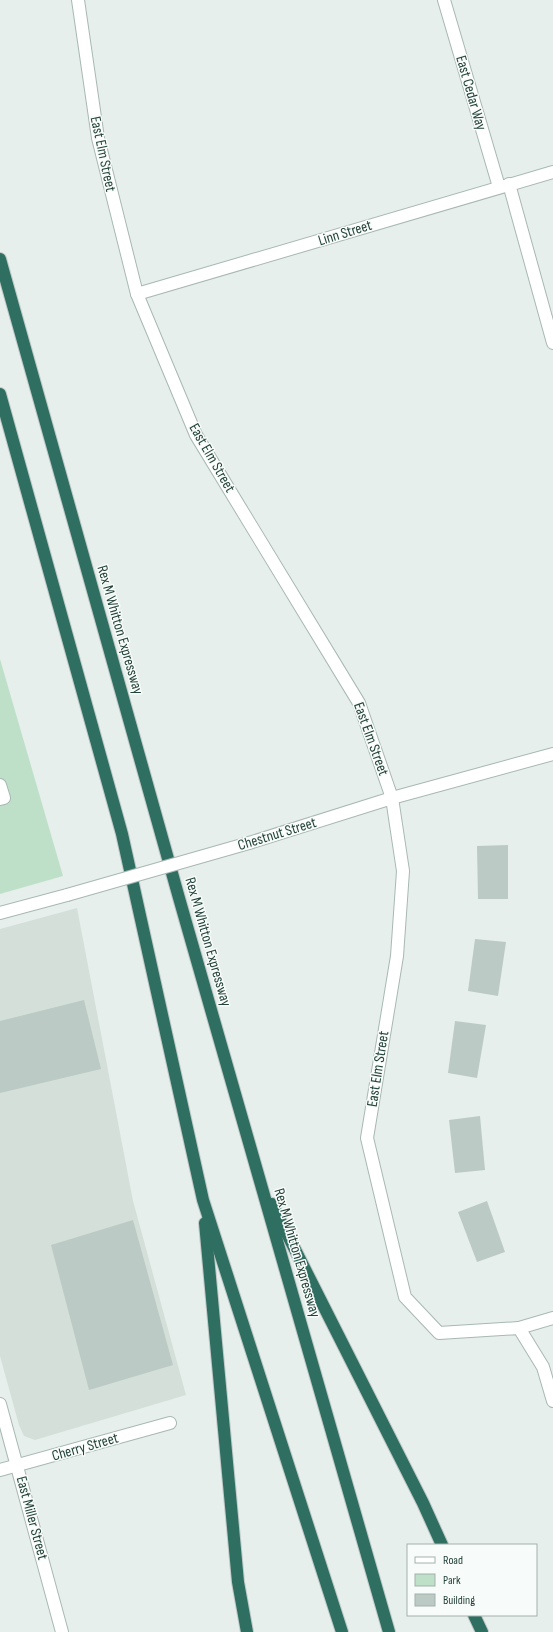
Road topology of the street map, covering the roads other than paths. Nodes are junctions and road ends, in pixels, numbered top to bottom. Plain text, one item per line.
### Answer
1 (78, 0) edge
2 (444, 0) edge
3 (553, 172) edge
4 (504, 185) junction
5 (0, 259) edge
6 (137, 294) junction
7 (553, 343) edge
8 (0, 394) edge
9 (553, 754) edge
10 (0, 785) edge
11 (392, 798) junction
12 (0, 799) edge
13 (0, 913) edge
14 (260, 1179) junction
15 (203, 1200) junction
16 (553, 1318) edge
17 (519, 1328) junction
18 (553, 1401) edge
19 (0, 1404) edge
20 (170, 1423) dead end
21 (17, 1465) junction
22 (0, 1470) edge
23 (442, 1544) edge
24 (474, 1616) edge
25 (62, 1632) edge
26 (247, 1632) edge
27 (342, 1632) edge
28 (389, 1632) edge
29 (482, 1632) edge

1 - 6 street, East Elm Street
2 - 4 street, East Cedar Way
3 - 4 street, Linn Street
4 - 6 street, Linn Street
4 - 7 street, East Cedar Way
5 - 14 highway, Rex M Whitton Expressway
6 - 11 street, East Elm Street
8 - 15 highway
9 - 11 street, Chestnut Street
10 - 12 street
11 - 13 street, Chestnut Street, bridge
11 - 17 street, East Elm Street
14 - 23 highway
14 - 28 highway, Rex M Whitton Expressway
15 - 26 highway
15 - 27 highway
16 - 17 street
17 - 18 street
19 - 21 street, East Miller Street
20 - 21 street, Cherry Street
21 - 22 street, Cherry Street
21 - 25 street, East Miller Street
24 - 29 highway

